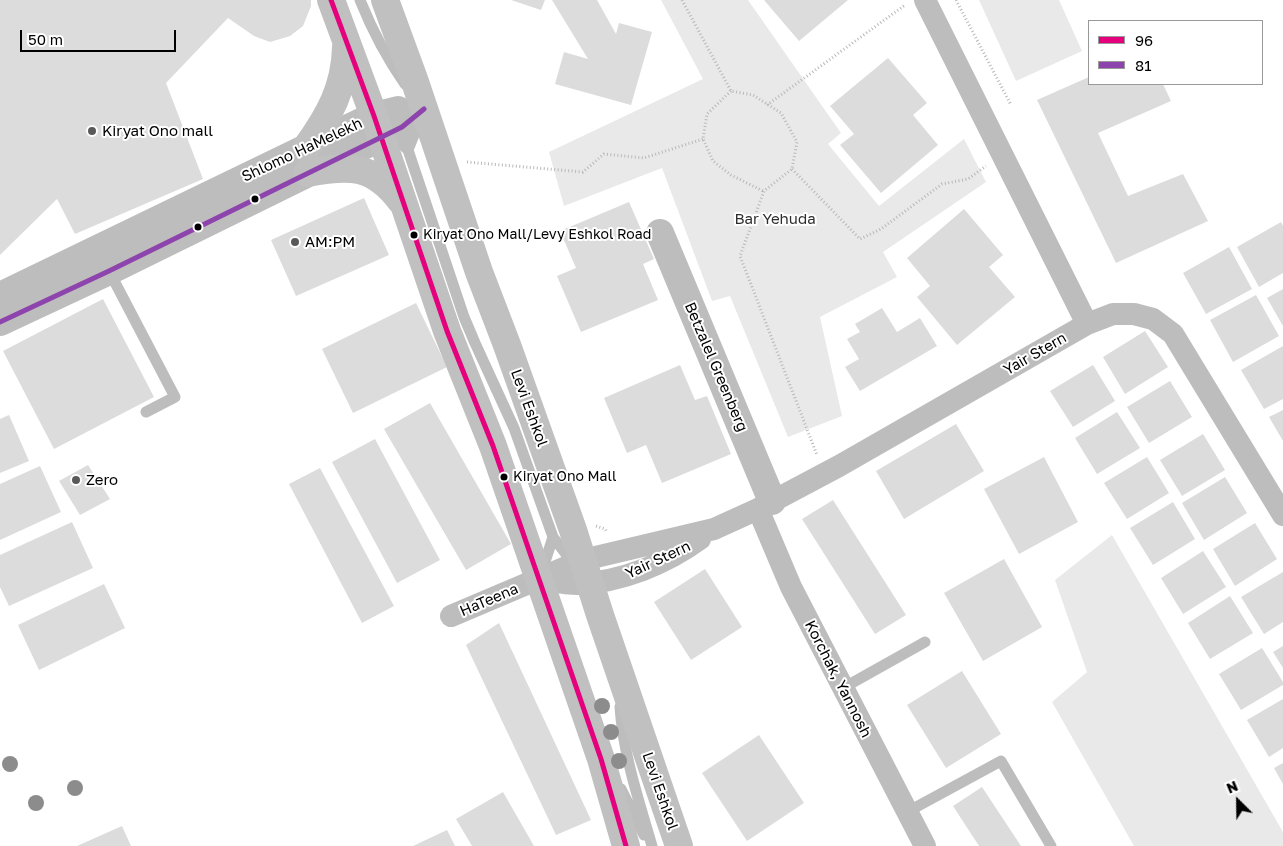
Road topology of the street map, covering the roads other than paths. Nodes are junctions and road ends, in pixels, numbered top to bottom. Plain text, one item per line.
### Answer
1 (331, 0) edge
2 (360, 0) edge
3 (385, 0) edge
4 (925, 0) edge
5 (346, 43) junction
6 (424, 109) junction
7 (389, 134) junction
8 (306, 160) junction
9 (406, 210) junction
10 (660, 233) dead end
11 (109, 271) junction
12 (0, 296) edge
13 (0, 322) edge
14 (1087, 324) junction
15 (146, 412) dead end
16 (765, 505) junction
17 (1283, 515) edge
18 (553, 537) junction
19 (582, 569) junction
20 (539, 579) junction
21 (451, 616) dead end
22 (925, 642) dead end
23 (618, 667) junction
24 (843, 688) junction
25 (596, 744) junction
26 (907, 812) junction
27 (626, 846) edge
28 (649, 846) edge
29 (652, 846) edge
30 (679, 846) edge
31 (924, 846) edge
32 (1052, 846) edge

1 - 5 main road
2 - 6 lane
3 - 6 main road, Levi Eshkol
4 - 14 street
5 - 7 main road
5 - 8 main road
6 - 7 lane
6 - 7 street, Shlomo HaMelekh
6 - 19 main road, Levi Eshkol
7 - 8 street, Shlomo HaMelekh
7 - 9 main road
7 - 18 lane
8 - 9 main road
8 - 11 street, Shlomo HaMelekh
8 - 12 street, Shlomo HaMelekh
9 - 20 main road
10 - 16 street, Betzalel Greenberg
11 - 13 street, Shlomo HaMelekh
11 - 15 lane
14 - 16 street, Yair Stern
14 - 17 street, Yair Stern
16 - 19 street, Yair Stern
16 - 24 street, Korchak, Yannosh
18 - 19 lane
18 - 20 lane
19 - 20 street, Yair Stern
19 - 23 main road, Levi Eshkol
20 - 21 street, HaTeena
20 - 25 main road
22 - 24 lane
23 - 29 lane
23 - 30 main road, Levi Eshkol
24 - 26 street, Korchak, Yannosh
25 - 27 main road
25 - 28 lane
26 - 31 street, Korchak, Yannosh
26 - 32 lane

